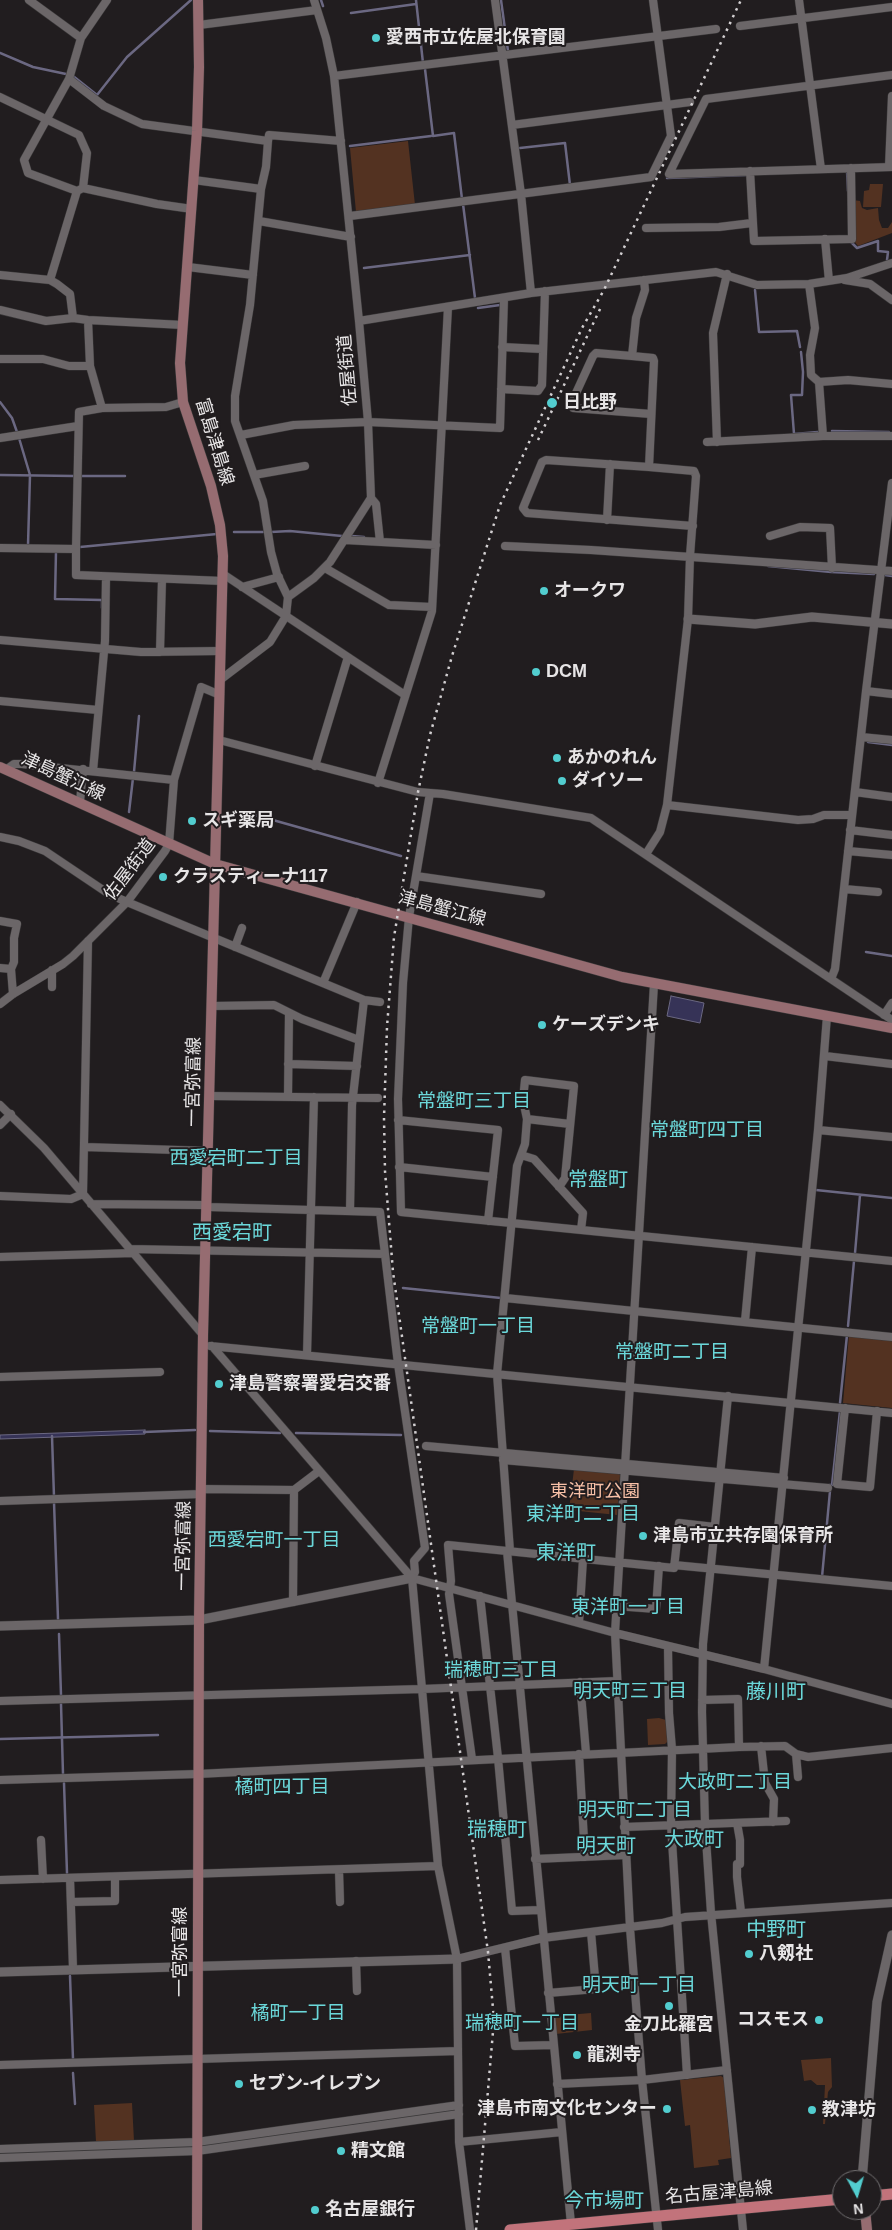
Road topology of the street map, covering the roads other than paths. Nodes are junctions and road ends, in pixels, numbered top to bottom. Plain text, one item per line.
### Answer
1 (28, 0) edge
2 (108, 0) edge
3 (198, 0) edge
4 (314, 0) edge
5 (495, 0) edge
6 (653, 0) edge
7 (799, 0) edge
8 (892, 6) edge
9 (317, 10) junction
10 (801, 18) junction
11 (199, 25) junction
12 (740, 26) dead end
13 (716, 29) dead end
14 (658, 37) junction
15 (80, 38) junction
16 (503, 57) junction
17 (892, 75) edge
18 (334, 76) junction
19 (69, 79) junction
20 (810, 86) junction
21 (892, 96) edge
22 (0, 97) edge
23 (690, 102) dead end
24 (667, 104) junction
25 (48, 120) junction
26 (512, 125) junction
27 (197, 131) junction
28 (268, 141) junction
29 (342, 141) junction
30 (890, 167) edge
31 (851, 168) junction
32 (821, 169) junction
33 (750, 172) junction
34 (194, 180) junction
35 (80, 189) junction
36 (260, 189) junction
37 (521, 194) junction
38 (192, 209) junction
39 (350, 216) junction
40 (259, 221) junction
41 (752, 223) junction
42 (646, 228) dead end
43 (351, 237) junction
44 (825, 239) junction
45 (892, 263) edge
46 (188, 267) junction
47 (727, 274) junction
48 (0, 275) edge
49 (253, 276) junction
50 (843, 279) junction
51 (50, 280) junction
52 (644, 280) junction
53 (829, 281) junction
54 (809, 284) junction
55 (545, 291) junction
56 (530, 293) junction
57 (504, 298) junction
58 (892, 300) edge
59 (448, 307) junction
60 (0, 310) edge
61 (73, 318) junction
62 (88, 320) junction
63 (360, 321) junction
64 (183, 325) junction
65 (502, 347) junction
66 (542, 349) junction
67 (632, 356) junction
68 (0, 359) edge
69 (90, 366) junction
70 (819, 382) junction
71 (892, 384) edge
72 (502, 389) junction
73 (183, 402) junction
74 (102, 408) junction
75 (651, 414) junction
76 (368, 422) junction
77 (78, 426) junction
78 (442, 426) junction
79 (241, 435) junction
80 (824, 436) junction
81 (892, 436) edge
82 (0, 438) edge
83 (707, 442) dead end
84 (717, 442) junction
85 (610, 464) junction
86 (304, 466) dead end
87 (649, 467) junction
88 (254, 475) junction
89 (892, 482) edge
90 (371, 498) junction
91 (606, 520) junction
92 (692, 526) junction
93 (770, 536) dead end
94 (345, 540) junction
95 (380, 542) junction
96 (436, 545) junction
97 (505, 546) dead end
98 (0, 548) edge
99 (76, 549) junction
100 (690, 556) junction
101 (325, 568) junction
102 (832, 568) junction
103 (881, 570) junction
104 (892, 571) edge
105 (106, 577) junction
106 (223, 578) junction
107 (279, 578) junction
108 (162, 579) junction
109 (242, 587) junction
110 (288, 598) junction
111 (432, 607) junction
112 (286, 616) junction
113 (688, 619) junction
114 (874, 622) junction
115 (892, 624) edge
116 (0, 640) edge
117 (104, 650) junction
118 (221, 651) junction
119 (160, 652) junction
120 (348, 657) junction
121 (220, 680) junction
122 (866, 691) junction
123 (892, 694) edge
124 (220, 695) junction
125 (406, 695) junction
126 (0, 701) edge
127 (98, 710) junction
128 (861, 737) junction
129 (219, 740) junction
130 (892, 740) edge
131 (315, 766) junction
132 (4, 768) edge
133 (83, 769) junction
134 (93, 771) junction
135 (174, 780) junction
136 (378, 783) junction
137 (854, 792) junction
138 (430, 793) junction
139 (892, 797) edge
140 (80, 802) junction
141 (667, 805) junction
142 (852, 815) junction
143 (850, 830) junction
144 (892, 835) edge
145 (0, 837) edge
146 (169, 844) junction
147 (848, 851) junction
148 (646, 854) junction
149 (892, 856) edge
150 (216, 864) junction
151 (416, 876) junction
152 (844, 889) junction
153 (878, 892) dead end
154 (541, 894) dead end
155 (127, 902) junction
156 (358, 902) junction
157 (409, 917) junction
158 (0, 921) edge
159 (242, 928) dead end
160 (214, 938) junction
161 (88, 941) junction
162 (235, 947) junction
163 (0, 968) edge
164 (11, 969) junction
165 (52, 970) junction
166 (831, 979) junction
167 (323, 983) junction
168 (654, 984) junction
169 (52, 986) dead end
170 (13, 994) junction
171 (364, 1000) junction
172 (380, 1002) dead end
173 (0, 1004) edge
174 (892, 1004) edge
175 (212, 1006) junction
176 (289, 1013) junction
177 (827, 1016) junction
178 (884, 1016) junction
179 (892, 1020) edge
180 (892, 1028) edge
181 (359, 1040) junction
182 (825, 1056) junction
183 (288, 1064) junction
184 (892, 1064) edge
185 (357, 1066) junction
186 (210, 1096) junction
187 (288, 1097) junction
188 (314, 1097) junction
189 (354, 1098) junction
190 (378, 1098) dead end
191 (0, 1105) edge
192 (11, 1114) junction
193 (398, 1120) junction
194 (527, 1120) junction
195 (570, 1124) junction
196 (0, 1125) edge
197 (818, 1130) junction
198 (892, 1137) edge
199 (84, 1147) junction
200 (209, 1151) junction
201 (521, 1155) junction
202 (399, 1167) junction
203 (493, 1177) junction
204 (559, 1187) junction
205 (83, 1194) junction
206 (0, 1196) edge
207 (91, 1204) junction
208 (208, 1207) junction
209 (311, 1210) junction
210 (350, 1211) junction
211 (488, 1221) junction
212 (511, 1223) junction
213 (581, 1230) junction
214 (639, 1236) junction
215 (752, 1247) junction
216 (131, 1251) junction
217 (207, 1251) junction
218 (806, 1252) junction
219 (308, 1254) junction
220 (385, 1254) junction
221 (0, 1257) edge
222 (892, 1261) edge
223 (505, 1298) junction
224 (635, 1311) junction
225 (745, 1321) junction
226 (799, 1326) junction
227 (892, 1337) edge
228 (206, 1342) junction
229 (307, 1355) junction
230 (398, 1364) junction
231 (160, 1372) dead end
232 (497, 1374) junction
233 (0, 1377) edge
234 (630, 1387) junction
235 (728, 1396) junction
236 (791, 1403) junction
237 (845, 1408) junction
238 (877, 1411) junction
239 (892, 1413) edge
240 (426, 1446) dead end
241 (503, 1456) junction
242 (625, 1462) junction
243 (319, 1471) junction
244 (624, 1472) junction
245 (720, 1476) junction
246 (784, 1481) junction
247 (828, 1488) dead end
248 (294, 1490) junction
249 (201, 1491) junction
250 (0, 1501) edge
251 (715, 1526) junction
252 (508, 1551) junction
253 (584, 1559) junction
254 (619, 1562) junction
255 (674, 1565) junction
256 (659, 1566) junction
257 (711, 1569) junction
258 (775, 1576) junction
259 (412, 1578) junction
260 (892, 1586) edge
261 (450, 1588) junction
262 (480, 1596) junction
263 (293, 1602) junction
264 (512, 1604) junction
265 (616, 1606) junction
266 (199, 1620) junction
267 (579, 1623) junction
268 (0, 1626) edge
269 (615, 1633) junction
270 (668, 1646) junction
271 (703, 1655) junction
272 (764, 1669) junction
273 (617, 1681) junction
274 (580, 1682) junction
275 (519, 1685) junction
276 (490, 1686) junction
277 (462, 1687) junction
278 (422, 1689) junction
279 (198, 1694) junction
280 (702, 1700) junction
281 (0, 1701) edge
282 (892, 1704) edge
283 (761, 1746) junction
284 (739, 1747) junction
285 (704, 1748) junction
286 (892, 1748) edge
287 (672, 1749) junction
288 (620, 1752) junction
289 (582, 1754) junction
290 (796, 1754) junction
291 (526, 1757) junction
292 (498, 1758) junction
293 (472, 1759) junction
294 (428, 1762) junction
295 (198, 1774) junction
296 (798, 1777) dead end
297 (0, 1780) edge
298 (786, 1821) dead end
299 (773, 1822) junction
300 (737, 1823) junction
301 (705, 1824) junction
302 (670, 1825) junction
303 (624, 1827) junction
304 (42, 1840) dead end
305 (626, 1855) junction
306 (584, 1857) junction
307 (535, 1859) junction
308 (438, 1866) junction
309 (339, 1870) junction
310 (197, 1874) junction
311 (114, 1877) junction
312 (70, 1878) junction
313 (43, 1879) junction
314 (0, 1880) edge
315 (71, 1902) junction
316 (340, 1902) dead end
317 (892, 1903) edge
318 (540, 1910) junction
319 (741, 1912) junction
320 (711, 1914) junction
321 (675, 1919) junction
322 (630, 1928) junction
323 (591, 1932) junction
324 (892, 1935) edge
325 (543, 1938) junction
326 (505, 1948) junction
327 (457, 1959) junction
328 (356, 1961) junction
329 (197, 1966) junction
330 (73, 1969) junction
331 (0, 1972) edge
332 (357, 1991) dead end
333 (548, 1993) junction
334 (553, 2045) junction
335 (458, 2051) junction
336 (197, 2059) junction
337 (0, 2065) edge
338 (727, 2070) junction
339 (687, 2075) junction
340 (642, 2080) junction
341 (557, 2084) junction
342 (459, 2105) junction
343 (459, 2114) junction
344 (562, 2132) junction
345 (459, 2142) junction
346 (197, 2146) junction
347 (0, 2148) edge
348 (0, 2158) edge
349 (863, 2170) edge
350 (832, 2200) edge
351 (739, 2209) junction
352 (656, 2217) junction
353 (572, 2227) edge
354 (197, 2230) edge
355 (470, 2230) edge
356 (510, 2230) edge
357 (658, 2230) edge
358 (742, 2230) edge

1 - 15 street
2 - 15 street
3 - 11 main road, 富島津島線
4 - 9 street, 佐屋街道
5 - 16 street
6 - 14 street
7 - 10 street
8 - 10 street
9 - 11 street
9 - 18 street, 佐屋街道
10 - 12 street
10 - 20 street
11 - 27 main road, 富島津島線
13 - 14 street
14 - 16 street
14 - 24 street
15 - 19 street
16 - 18 street
16 - 26 street
17 - 20 street
18 - 29 street, 佐屋街道
19 - 25 street
19 - 27 street
20 - 32 street
20 - 33 street
21 - 30 street
22 - 25 street
23 - 24 street
24 - 26 street
24 - 37 street
25 - 35 street
25 - 35 street
26 - 37 street
27 - 28 street
27 - 34 main road, 富島津島線
28 - 29 street
28 - 36 street
29 - 39 street, 佐屋街道
30 - 31 street
31 - 32 street
31 - 44 street
32 - 33 street
33 - 41 street
34 - 36 street
34 - 38 main road, 富島津島線
35 - 38 street
35 - 51 street
36 - 40 street
37 - 39 street
37 - 56 street
38 - 46 main road, 富島津島線
39 - 43 street, 佐屋街道
40 - 43 street
40 - 49 street
41 - 42 street
41 - 44 street
43 - 63 street, 佐屋街道
44 - 53 street
45 - 50 street
46 - 49 street
46 - 64 main road, 富島津島線
47 - 52 street
47 - 54 street
47 - 84 street
48 - 51 street
49 - 79 street
50 - 53 street
50 - 58 street
51 - 61 street
52 - 55 street
52 - 67 street
53 - 54 street
54 - 70 street
55 - 56 street
55 - 66 street
56 - 57 street
57 - 59 street
57 - 65 street
59 - 63 street
59 - 78 street
60 - 61 street
61 - 62 street
62 - 64 street
62 - 69 street
63 - 76 street, 佐屋街道
64 - 73 main road, 富島津島線
65 - 66 street
65 - 72 street
66 - 72 street
67 - 75 street
67 - 75 street
68 - 69 street
69 - 74 street
70 - 71 street
70 - 80 street
72 - 78 street
73 - 74 street
73 - 106 main road, 富島津島線
74 - 77 street
75 - 87 street
76 - 78 street
76 - 79 street
76 - 90 street, 佐屋街道
77 - 82 street
77 - 99 street
78 - 96 street
79 - 88 street
80 - 81 street
80 - 84 street
83 - 84 street
85 - 87 street
85 - 91 street
85 - 91 street
86 - 88 street
87 - 92 street
88 - 107 street
89 - 103 street
90 - 94 street
90 - 95 street, 佐屋街道
91 - 92 street
92 - 100 street
93 - 102 street
94 - 95 street
94 - 101 street
95 - 96 street
96 - 111 street
97 - 100 street
98 - 99 street
99 - 105 street
100 - 102 street
100 - 113 street
101 - 110 street
101 - 111 street
102 - 103 street
103 - 104 street
103 - 114 street
105 - 108 street
105 - 117 street
106 - 108 street
106 - 109 street
106 - 118 main road, 富島津島線
107 - 109 street
107 - 110 street
108 - 119 street
109 - 112 street
110 - 112 street
111 - 125 street
112 - 120 street
112 - 121 street
113 - 114 street
113 - 141 street
114 - 115 street
114 - 122 street
116 - 117 street
117 - 119 street
117 - 127 street
118 - 119 street
118 - 121 main road, 富島津島線
120 - 125 street
120 - 131 street
121 - 124 main road, 富島津島線
122 - 123 street
122 - 128 street
124 - 129 main road, 富島津島線
124 - 135 street, 佐屋街道
125 - 136 street
126 - 127 street
127 - 134 street
128 - 130 street
128 - 137 street
129 - 131 street
129 - 150 main road, 富島津島線
131 - 136 street
132 - 133 street
132 - 140 main road, 津島蟹江線
133 - 134 street
133 - 140 street
134 - 135 street
135 - 146 street, 佐屋街道
136 - 138 street
137 - 139 street
137 - 142 street
138 - 148 street
138 - 151 street
140 - 146 main road, 津島蟹江線
141 - 142 street
141 - 148 street
142 - 143 street
143 - 144 street
143 - 147 street
145 - 155 street
146 - 150 main road, 津島蟹江線
146 - 155 street, 佐屋街道
147 - 149 street
147 - 152 street
148 - 166 street
150 - 156 main road, 津島蟹江線
150 - 160 main road, 一宮弥富線
151 - 154 street
151 - 157 street
152 - 153 street
152 - 166 street
155 - 160 street
155 - 161 street, 佐屋街道
156 - 157 main road, 津島蟹江線
156 - 167 street
157 - 168 main road, 津島蟹江線
157 - 193 street
158 - 164 street
159 - 162 street
160 - 162 street
160 - 175 main road, 一宮弥富線
161 - 165 street, 佐屋街道
161 - 199 street
162 - 167 street
163 - 164 street
164 - 170 street
165 - 169 street
165 - 170 street, 佐屋街道
166 - 178 street
167 - 171 street
168 - 177 main road, 津島蟹江線
168 - 214 street
170 - 173 street, 佐屋街道
171 - 172 street
171 - 181 street
174 - 178 street
175 - 176 street
175 - 186 main road, 一宮弥富線
176 - 181 street
176 - 183 street
177 - 180 main road, 津島蟹江線
177 - 182 street
178 - 179 street
181 - 185 street
182 - 184 street
182 - 197 street
183 - 185 street
183 - 187 street
185 - 189 street
186 - 187 street
186 - 200 main road, 一宮弥富線
187 - 188 street
188 - 189 street
188 - 209 street
189 - 190 street
189 - 210 street
191 - 192 street
192 - 196 street
192 - 205 street
193 - 202 street
193 - 203 street
194 - 195 street
194 - 195 street
194 - 201 street
195 - 204 street
197 - 198 street
197 - 218 street
199 - 200 street
199 - 205 street
200 - 208 main road, 一宮弥富線
201 - 204 street
201 - 212 street
202 - 203 street
202 - 211 street
203 - 211 street
204 - 213 street
205 - 206 street
205 - 207 street
207 - 208 street
207 - 216 street
208 - 209 street
208 - 217 main road, 一宮弥富線
209 - 210 street
209 - 219 street
210 - 220 street
211 - 212 street
212 - 213 street
212 - 223 street
213 - 214 street
214 - 215 street
214 - 224 street
215 - 218 street
215 - 225 street
216 - 217 street
216 - 221 street
216 - 228 street
217 - 219 street
217 - 228 main road, 一宮弥富線
218 - 222 street
218 - 226 street
219 - 220 street
219 - 229 street
220 - 230 street
223 - 224 street
223 - 232 street
224 - 225 street
224 - 234 street
225 - 226 street
226 - 227 street
226 - 236 street
228 - 229 street
228 - 243 street
228 - 249 main road, 一宮弥富線
229 - 230 street
230 - 232 street
230 - 259 street
231 - 233 street
232 - 234 street
232 - 241 street
234 - 235 street
234 - 242 street
235 - 236 street
235 - 245 street
236 - 237 street
236 - 246 street
237 - 238 street
237 - 238 street
238 - 239 street
240 - 241 street
241 - 242 street
241 - 244 street
241 - 252 street
242 - 244 street
242 - 245 street
243 - 248 street
243 - 259 street
244 - 245 street
244 - 254 street
245 - 246 street
245 - 251 street
246 - 247 street
246 - 258 street
248 - 249 street
248 - 263 street
249 - 250 street
249 - 266 main road, 一宮弥富線
251 - 255 street
251 - 257 street
252 - 253 street
252 - 261 street
252 - 264 street
253 - 254 street
253 - 267 street
254 - 256 street
254 - 265 street
255 - 256 street
255 - 257 street
256 - 265 street
257 - 258 street
257 - 271 street
258 - 260 street
258 - 272 street
259 - 261 street
259 - 263 street
259 - 278 street
261 - 262 street
261 - 277 street
262 - 264 street
262 - 276 street
263 - 266 street
264 - 267 street
264 - 275 street
265 - 269 street
266 - 268 street
266 - 279 main road, 一宮弥富線
267 - 269 street
269 - 270 street
269 - 273 street
270 - 271 street
270 - 287 street
271 - 272 street
271 - 280 street
272 - 282 street
273 - 274 street
273 - 288 street
274 - 275 street
274 - 289 street
275 - 276 street
275 - 291 street
276 - 277 street
276 - 292 street
277 - 278 street
277 - 293 street
278 - 279 street
278 - 294 street
279 - 281 street
279 - 295 main road, 一宮弥富線
280 - 284 street
280 - 285 street
283 - 284 street
283 - 290 street
283 - 299 street
284 - 285 street
285 - 287 street
285 - 301 street
286 - 290 street
287 - 288 street
287 - 302 street
288 - 289 street
288 - 303 street
289 - 291 street
289 - 306 street
290 - 296 street
291 - 292 street
291 - 307 street
292 - 293 street
292 - 318 street
293 - 294 street
294 - 295 street
294 - 308 street
295 - 297 street
295 - 310 main road, 一宮弥富線
298 - 299 street
299 - 300 street
300 - 301 street
300 - 319 street
301 - 302 street
301 - 320 street
302 - 303 street
302 - 321 street
303 - 305 street
304 - 313 street
305 - 306 street
305 - 322 street
306 - 307 street
307 - 318 street
308 - 309 street
308 - 327 street
309 - 310 street
309 - 316 street
310 - 311 street
310 - 329 main road, 一宮弥富線
311 - 312 street
311 - 315 street
312 - 313 street
312 - 315 street
313 - 314 street
315 - 330 street
317 - 319 street
318 - 325 street
319 - 320 street
320 - 321 street
320 - 338 street
321 - 322 street
321 - 339 street
322 - 323 street
322 - 340 street
323 - 325 street
323 - 333 street
324 - 349 street
325 - 326 street
325 - 333 street
326 - 327 street
326 - 334 street
327 - 328 street
327 - 335 street
328 - 329 street
328 - 332 street
329 - 330 street
329 - 336 main road, 一宮弥富線
330 - 331 street
333 - 334 street
334 - 341 street
335 - 336 street
335 - 342 street
336 - 337 street
336 - 346 main road, 一宮弥富線
338 - 339 street
338 - 351 street
339 - 340 street
340 - 341 street
340 - 352 street
341 - 344 street
342 - 343 street
342 - 346 street
343 - 345 street
343 - 346 street
344 - 345 street
344 - 353 street
345 - 355 street
346 - 347 street
346 - 348 street
346 - 354 main road, 一宮弥富線
350 - 351 main road, 名古屋津島線
351 - 352 main road, 名古屋津島線
351 - 358 street
352 - 353 main road, 名古屋津島線
352 - 357 street
353 - 356 main road, 名古屋津島線

